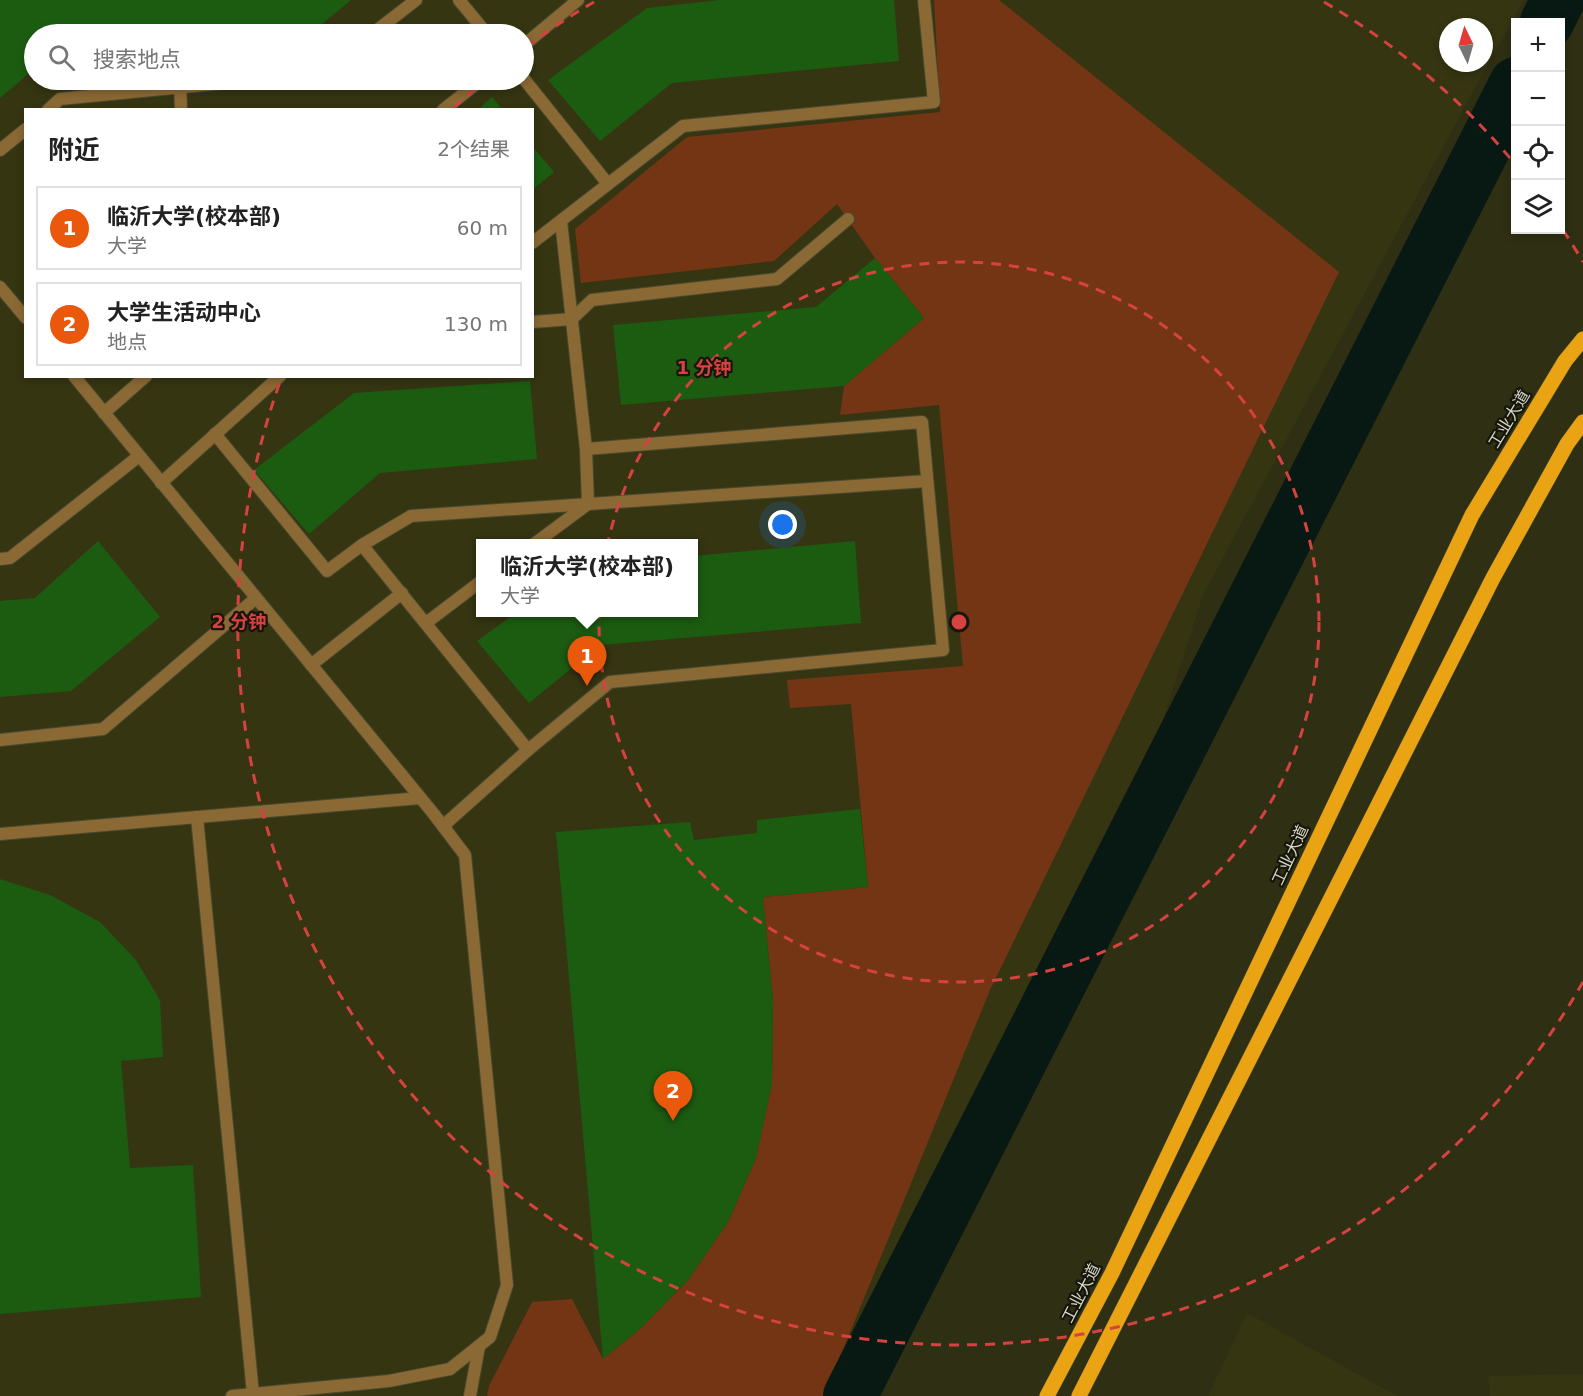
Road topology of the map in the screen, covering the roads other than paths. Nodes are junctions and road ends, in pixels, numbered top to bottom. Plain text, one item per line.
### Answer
1 (416, 0) edge
2 (459, 0) edge
3 (578, 0) edge
4 (924, 0) edge
5 (385, 24) edge
6 (479, 24) edge
7 (534, 37) edge
8 (128, 90) edge
9 (180, 90) edge
10 (468, 90) edge
11 (532, 90) edge
12 (50, 108) edge
13 (181, 108) edge
14 (446, 108) edge
15 (24, 131) edge
16 (0, 150) edge
17 (608, 184) junction
18 (848, 219) dead end
19 (561, 221) junction
20 (534, 241) edge
21 (0, 287) edge
22 (24, 316) edge
23 (572, 319) junction
24 (534, 322) edge
25 (1583, 325) edge
26 (1583, 339) edge
27 (1565, 361) junction
28 (76, 378) edge
29 (144, 378) edge
30 (278, 378) edge
31 (104, 413) junction
32 (1583, 422) edge
33 (215, 434) junction
34 (586, 449) junction
35 (139, 456) junction
36 (927, 480) junction
37 (161, 483) junction
38 (588, 504) junction
39 (540, 539) edge
40 (362, 544) junction
41 (0, 559) edge
42 (476, 585) edge
43 (402, 593) junction
44 (256, 598) junction
45 (426, 623) junction
46 (311, 665) junction
47 (0, 740) edge
48 (528, 750) junction
49 (420, 798) junction
50 (197, 817) junction
51 (443, 826) junction
52 (0, 834) edge
53 (479, 1346) junction
54 (253, 1394) junction
55 (232, 1396) edge
56 (470, 1396) edge
57 (1047, 1396) edge
58 (1079, 1396) edge

1 - 5 street
2 - 6 street
3 - 7 street
4 - 17 street
8 - 12 street
9 - 13 street
10 - 14 street
11 - 17 street
15 - 16 street
17 - 19 street
18 - 23 street
19 - 20 street
19 - 23 street
21 - 22 street
23 - 24 street
23 - 34 street
25 - 27 main road
26 - 27 main road, 工业大道
27 - 57 main road, 工业大道
28 - 31 street
29 - 31 street
30 - 33 street
31 - 35 street
32 - 58 main road
33 - 37 street
33 - 40 street
34 - 36 street
34 - 38 street
35 - 37 street
35 - 41 street
36 - 38 street
36 - 48 street
37 - 44 street
38 - 39 street
38 - 40 street
40 - 43 street
42 - 45 street
43 - 45 street
43 - 46 street
44 - 46 street
44 - 47 street
45 - 48 street
46 - 49 street
48 - 51 street
49 - 50 street
49 - 51 street
50 - 52 street
50 - 54 street
51 - 53 street
53 - 54 street
53 - 56 street
54 - 55 street

